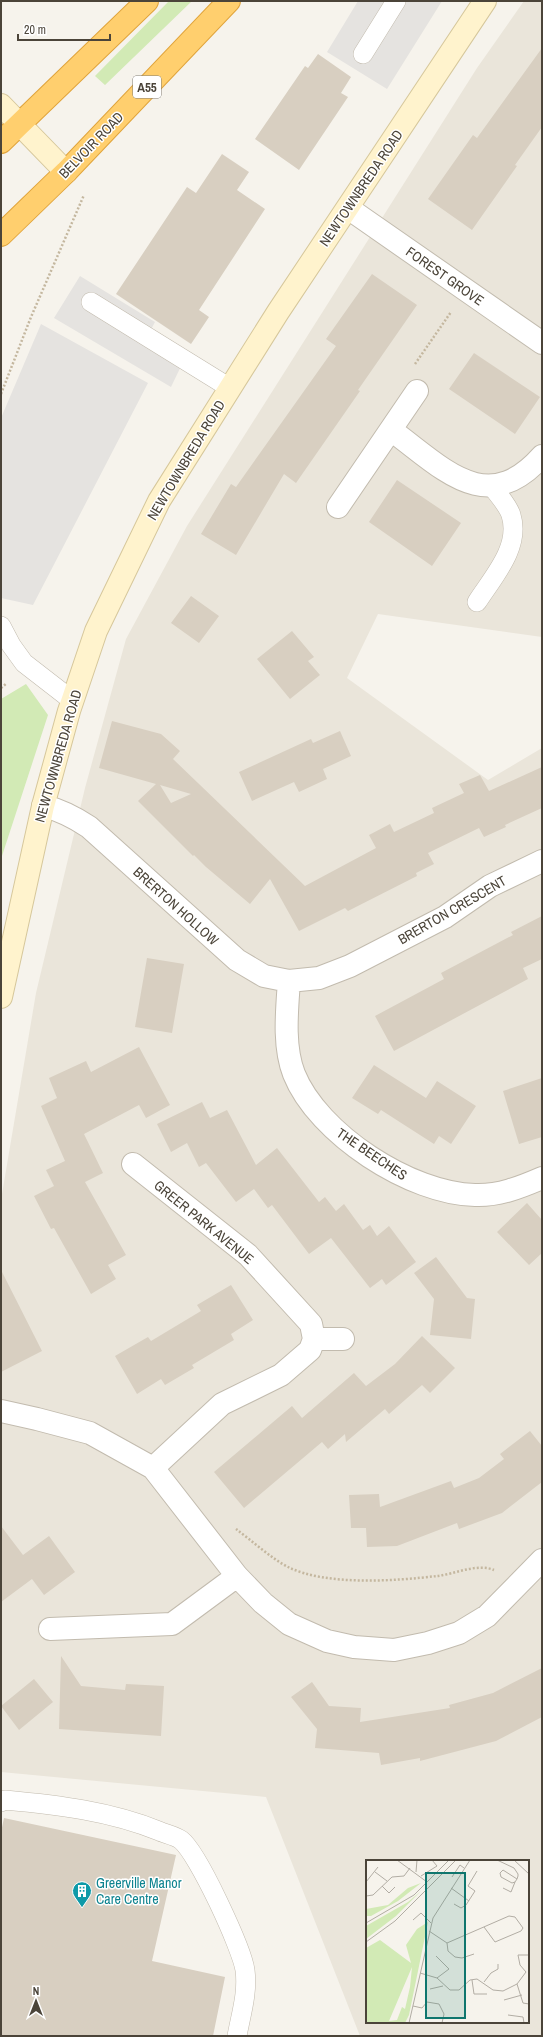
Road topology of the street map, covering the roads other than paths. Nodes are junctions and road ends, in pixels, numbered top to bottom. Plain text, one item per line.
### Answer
1 (147, 1) edge
2 (229, 1) edge
3 (396, 1) edge
4 (484, 1) edge
5 (363, 54) dead end
6 (1, 105) edge
7 (20, 125) junction
8 (1, 142) edge
9 (66, 172) junction
10 (348, 208) junction
11 (1, 235) edge
12 (91, 302) dead end
13 (542, 343) edge
14 (230, 388) junction
15 (417, 391) road end
16 (391, 430) junction
17 (542, 456) edge
18 (492, 486) junction
19 (338, 506) dead end
20 (477, 602) dead end
21 (1, 626) edge
22 (72, 701) junction
23 (43, 806) junction
24 (542, 861) edge
25 (318, 978) joint
26 (290, 981) junction
27 (1, 997) edge
28 (133, 1164) dead end
29 (542, 1178) edge
30 (314, 1339) junction
31 (343, 1339) dead end
32 (1, 1411) edge
33 (153, 1468) junction
34 (542, 1560) edge
35 (237, 1576) junction
36 (50, 1629) dead end
37 (1, 1802) edge
38 (237, 2036) edge

1 - 7 highway
2 - 9 highway, BELVOIR ROAD / A55
3 - 5 lane
4 - 10 street, NEWTOWNBREDA ROAD
6 - 7 street
7 - 8 highway
7 - 9 street
9 - 11 highway, BELVOIR ROAD / A55
10 - 13 street, FOREST GROVE
10 - 14 street, NEWTOWNBREDA ROAD
12 - 14 lane
14 - 22 street, NEWTOWNBREDA ROAD
15 - 16 street
16 - 18 street
16 - 19 street
17 - 18 street
18 - 20 lane
21 - 22 lane
22 - 23 street, NEWTOWNBREDA ROAD
23 - 26 street, BRERTON HOLLOW
23 - 27 street, NEWTOWNBREDA ROAD
24 - 25 street, BRERTON CRESCENT
25 - 26 street, BRERTON HOLLOW
26 - 29 street, THE BEECHES
28 - 30 street, GREER PARK AVENUE
30 - 31 street
30 - 33 street
32 - 33 street
33 - 35 street
34 - 35 street
35 - 36 street
37 - 38 lane

